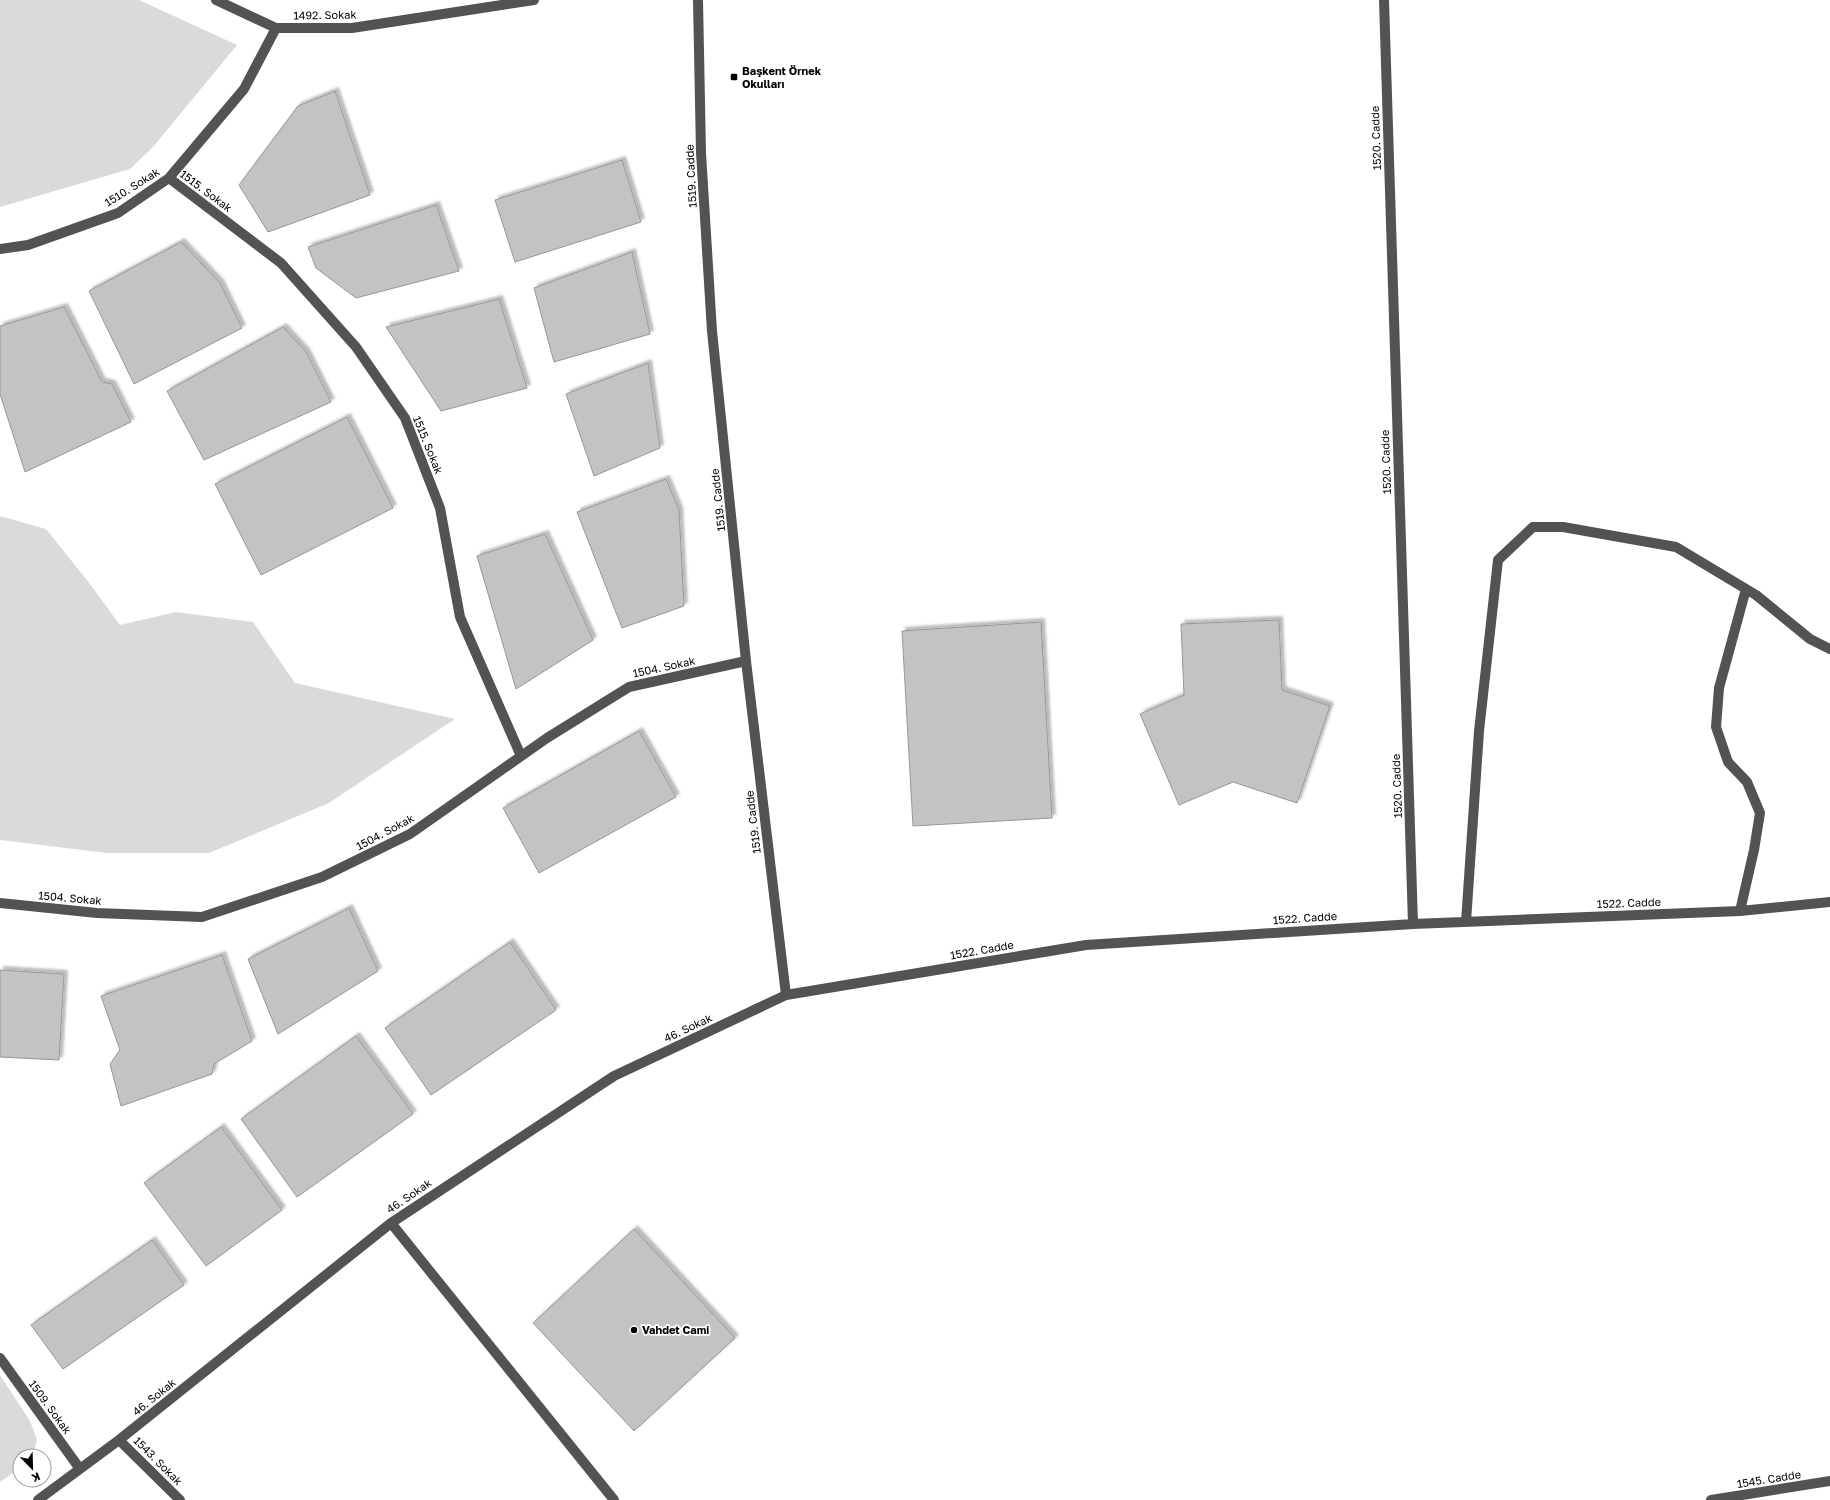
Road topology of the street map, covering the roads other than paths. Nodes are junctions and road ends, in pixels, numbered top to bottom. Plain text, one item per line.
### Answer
1 (216, 0) edge
2 (534, 0) edge
3 (698, 0) edge
4 (1384, 0) edge
5 (276, 28) junction
6 (169, 178) junction
7 (0, 249) edge
8 (1746, 589) junction
9 (1830, 649) edge
10 (746, 661) junction
11 (522, 756) junction
12 (1830, 902) edge
13 (0, 903) edge
14 (1740, 911) junction
15 (1466, 922) junction
16 (1413, 924) junction
17 (786, 995) junction
18 (391, 1222) junction
19 (0, 1358) edge
20 (119, 1440) junction
21 (80, 1469) junction
22 (1830, 1481) edge
23 (38, 1500) edge
24 (180, 1500) edge
25 (614, 1500) edge
26 (1711, 1500) edge

1 - 5 street, 1492. Sokak
2 - 5 street, 1492. Sokak
3 - 10 street, 1519. Cadde
4 - 16 street, 1520. Cadde
5 - 6 street, 1510. Sokak
6 - 7 street, 1510. Sokak
6 - 11 street, 1515. Sokak
8 - 9 street
8 - 14 street
8 - 15 street
10 - 11 street, 1504. Sokak
10 - 17 street, 1519. Cadde
11 - 13 street, 1504. Sokak
12 - 14 street, 1522. Cadde
14 - 15 street, 1522. Cadde
15 - 16 street, 1522. Cadde
16 - 17 street, 1522. Cadde
17 - 18 street, 46. Sokak
18 - 20 street, 46. Sokak
18 - 25 street
19 - 21 street, 1509. Sokak
20 - 21 street, 46. Sokak
20 - 24 street, 1543. Sokak
21 - 23 street, 46. Sokak
22 - 26 street, 1545. Cadde

